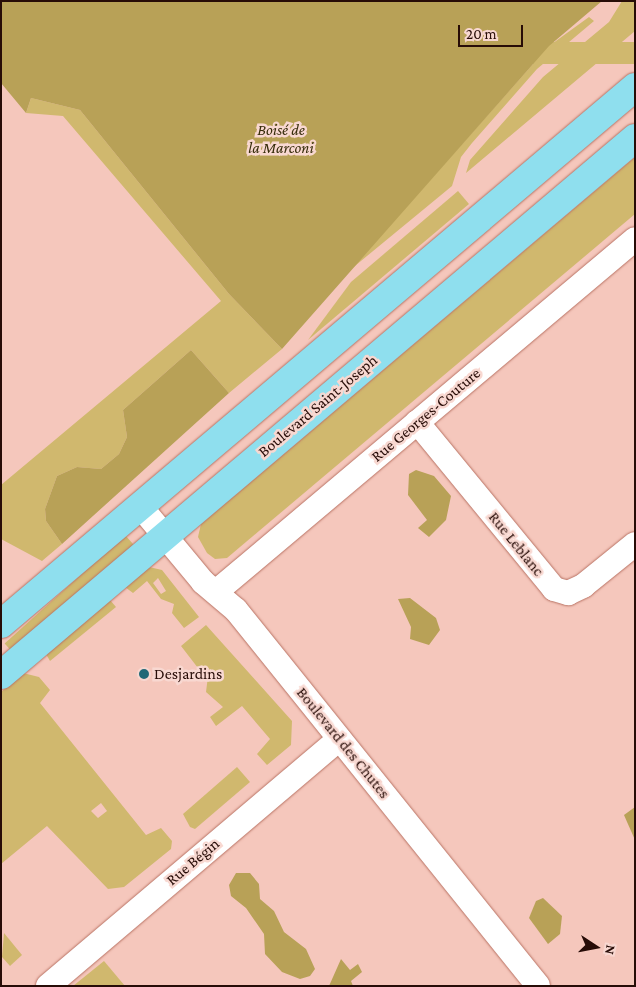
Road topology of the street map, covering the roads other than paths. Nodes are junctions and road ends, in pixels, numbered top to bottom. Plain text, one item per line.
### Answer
1 (635, 87) edge
2 (635, 138) edge
3 (635, 239) edge
4 (418, 422) junction
5 (140, 506) junction
6 (165, 536) junction
7 (634, 546) edge
8 (217, 592) junction
9 (1, 624) edge
10 (1, 675) edge
11 (339, 738) junction
12 (48, 986) edge
13 (538, 986) edge

1 - 5 main road
2 - 6 main road, Boulevard Saint-Joseph
3 - 4 street, Rue Georges-Couture
4 - 7 street, Rue Leblanc
4 - 8 street, Rue Georges-Couture
5 - 6 street, Boulevard des Chutes
5 - 9 main road
6 - 8 street, Boulevard des Chutes
6 - 10 main road, Boulevard Saint-Joseph
8 - 11 street, Boulevard des Chutes
11 - 12 street, Rue Bégin
11 - 13 street, Boulevard des Chutes

